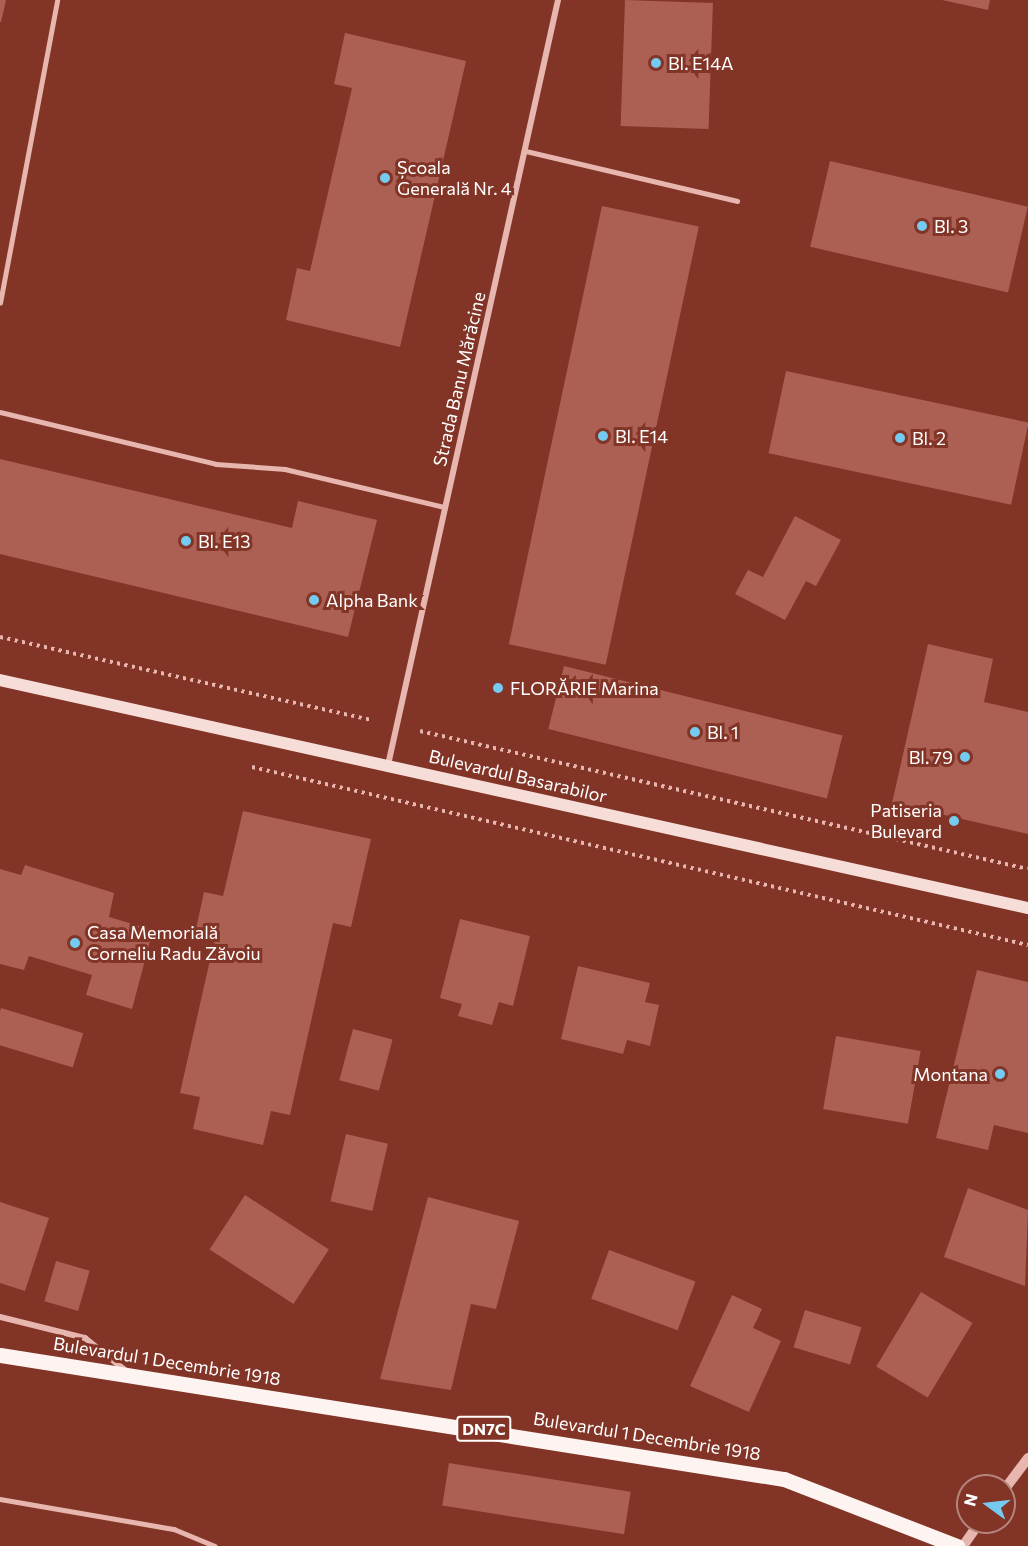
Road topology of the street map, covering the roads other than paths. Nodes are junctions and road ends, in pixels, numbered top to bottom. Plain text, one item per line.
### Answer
1 (57, 0) edge
2 (558, 0) edge
3 (526, 151) junction
4 (736, 201) dead end
5 (0, 303) edge
6 (0, 412) edge
7 (445, 507) junction
8 (0, 680) edge
9 (388, 765) junction
10 (1028, 908) edge
11 (0, 1317) edge
12 (0, 1355) edge
13 (130, 1375) junction
14 (1028, 1458) edge
15 (1016, 1474) edge
16 (0, 1499) edge
17 (215, 1546) edge
18 (957, 1546) edge

1 - 5 lane
2 - 3 street, Strada Banu Mărăcine
3 - 4 lane
3 - 7 street, Strada Banu Mărăcine
6 - 7 lane
7 - 9 street, Strada Banu Mărăcine
8 - 9 main road, Bulevardul Basarabilor
9 - 10 main road, Bulevardul Basarabilor
11 - 13 street
12 - 13 main road, Bulevardul 1 Decembrie 1918 / DN7C
13 - 18 main road, Bulevardul 1 Decembrie 1918 / DN7C
14 - 15 street
16 - 17 lane

